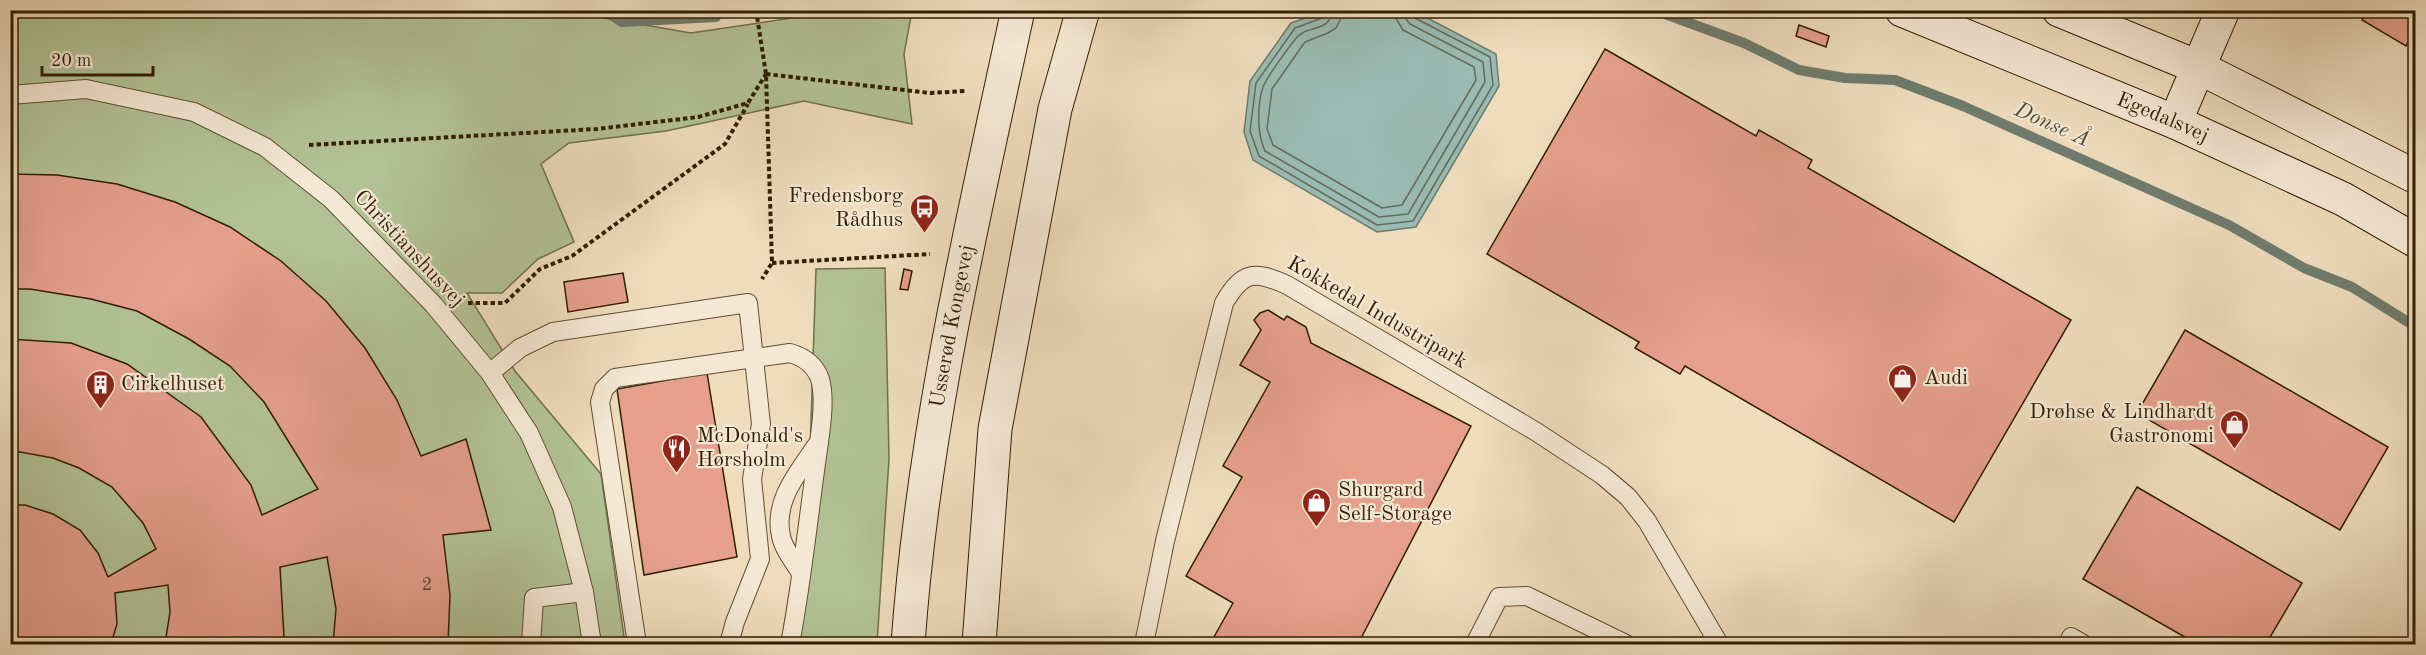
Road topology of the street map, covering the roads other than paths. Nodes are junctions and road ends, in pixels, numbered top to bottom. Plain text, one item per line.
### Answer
1 (1018, 10) edge
2 (1083, 10) edge
3 (1902, 10) edge
4 (2059, 10) edge
5 (2223, 10) edge
6 (2200, 68) junction
7 (10, 95) edge
8 (2175, 122) junction
9 (2415, 177) edge
10 (2415, 241) edge
11 (754, 358) junction
12 (490, 373) junction
13 (818, 442) junction
14 (801, 573) junction
15 (584, 592) junction
16 (531, 645) edge
17 (592, 645) edge
18 (637, 645) edge
19 (729, 645) edge
20 (790, 645) edge
21 (908, 645) edge
22 (979, 645) edge
23 (1144, 645) edge
24 (1475, 645) edge
25 (1626, 645) edge
26 (1719, 645) edge

1 - 21 main road, Usserød Kongevej
2 - 22 main road
3 - 8 main road, Egedalsvej
4 - 6 main road
5 - 6 main road
6 - 8 main road
6 - 9 main road
7 - 12 lane, Christianshusvej
8 - 10 main road, Egedalsvej
11 - 12 lane
11 - 13 lane
11 - 18 lane
11 - 19 lane
12 - 15 lane, Christianshusvej
13 - 14 lane
13 - 14 lane
14 - 20 lane
15 - 16 lane
15 - 17 lane, Christianshusvej
23 - 26 lane, Kokkedal Industripark
24 - 25 lane

